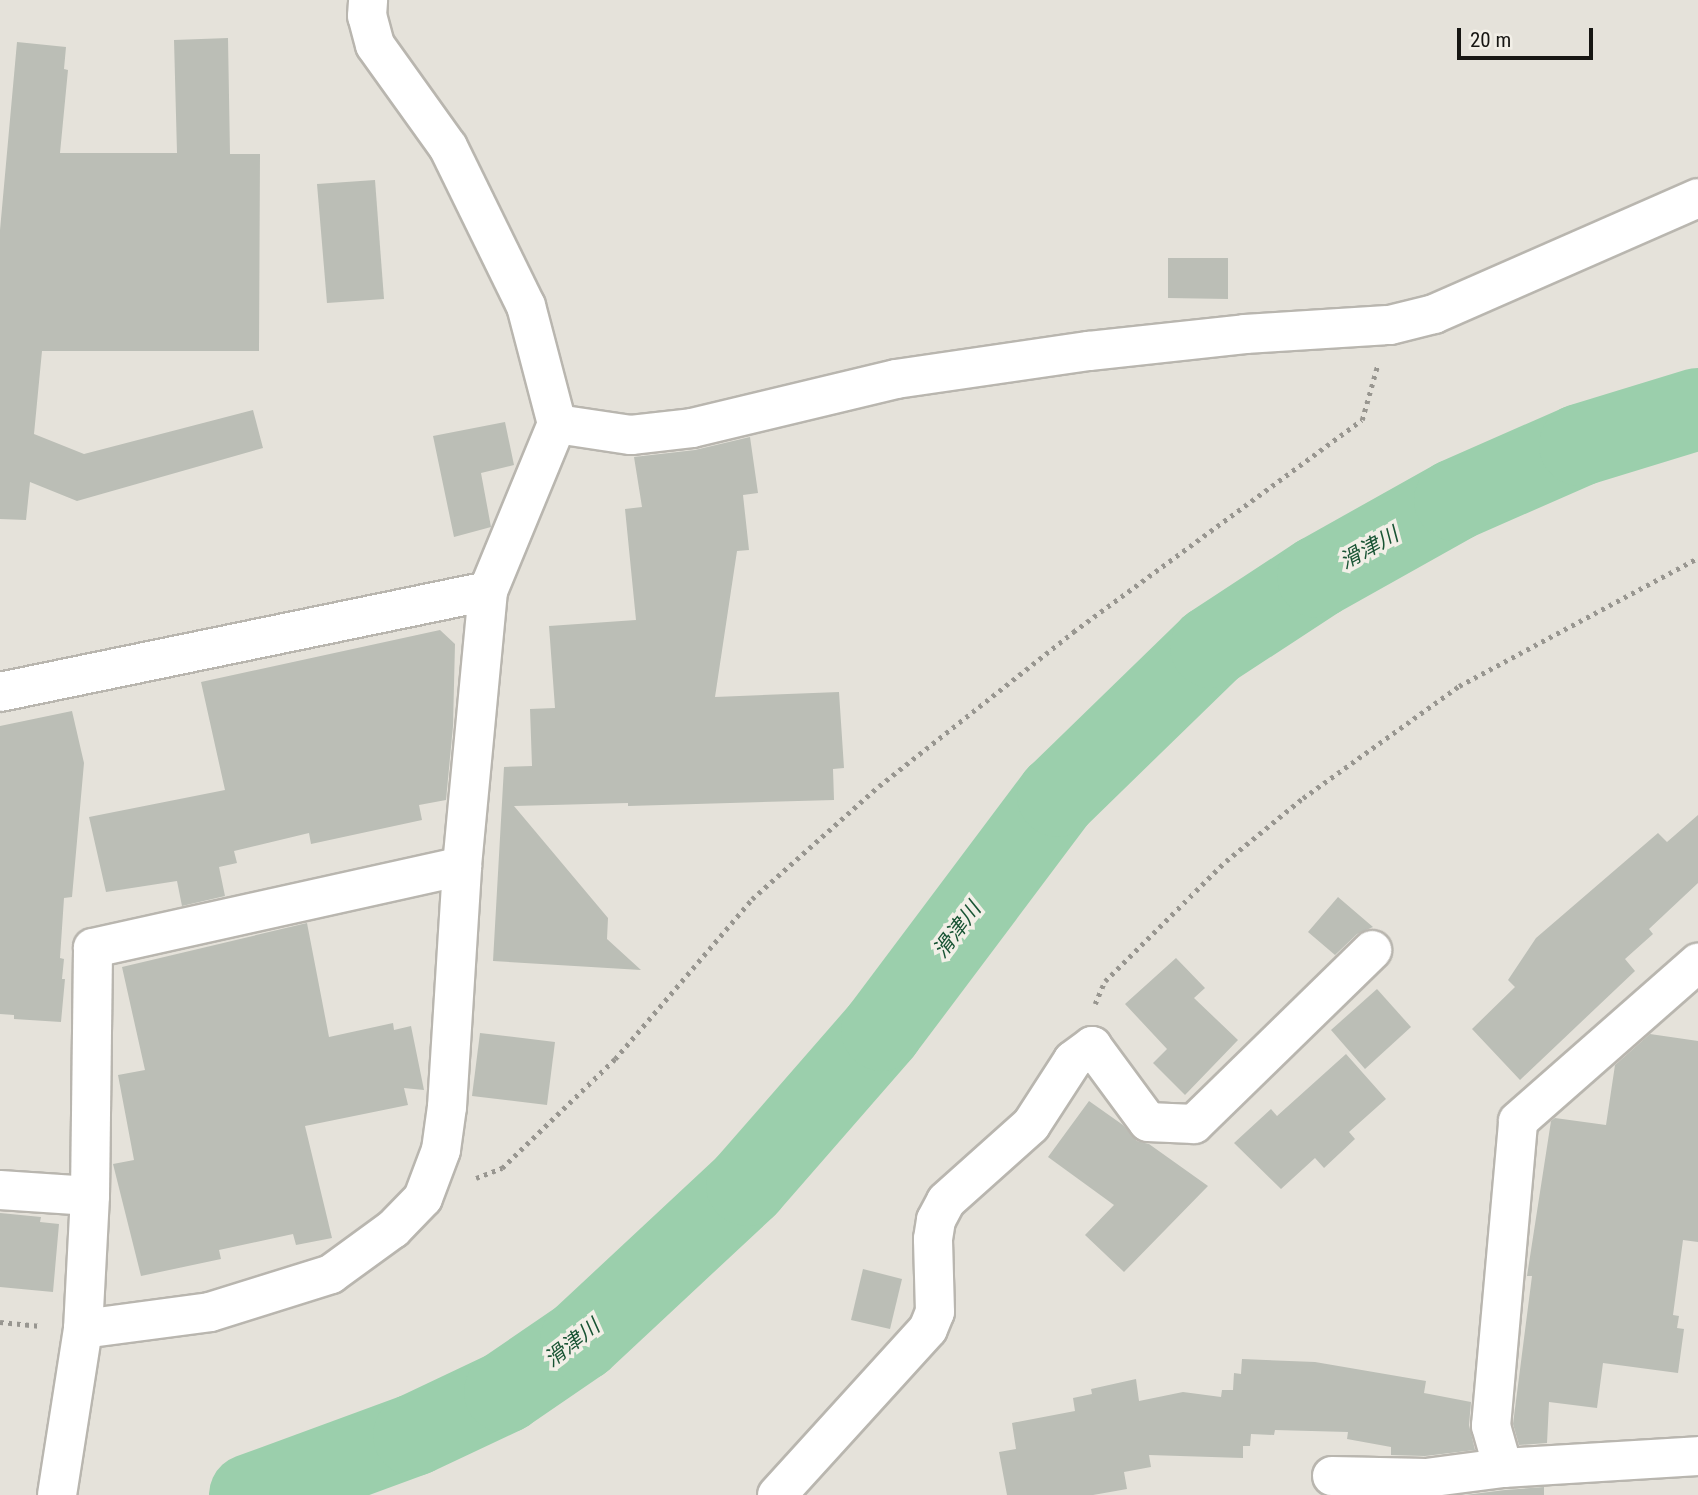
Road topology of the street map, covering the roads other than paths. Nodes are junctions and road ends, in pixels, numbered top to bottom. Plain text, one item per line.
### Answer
1 (368, 0) edge
2 (1698, 198) edge
3 (557, 424) junction
4 (488, 591) junction
5 (0, 692) edge
6 (462, 866) junction
7 (1372, 950) dead end
8 (1698, 963) edge
9 (0, 1190) edge
10 (90, 1196) junction
11 (82, 1342) junction
12 (1698, 1433) edge
13 (1698, 1440) edge
14 (1698, 1456) edge
15 (1503, 1468) junction
16 (1332, 1476) dead end
17 (58, 1495) edge
18 (777, 1495) edge

1 - 3 street
2 - 3 street
3 - 4 street
4 - 5 street
4 - 6 street
6 - 10 street
6 - 11 street
7 - 18 street
8 - 15 street
9 - 10 street
10 - 11 street
11 - 17 street
12 - 13 street
14 - 15 street
15 - 16 street

